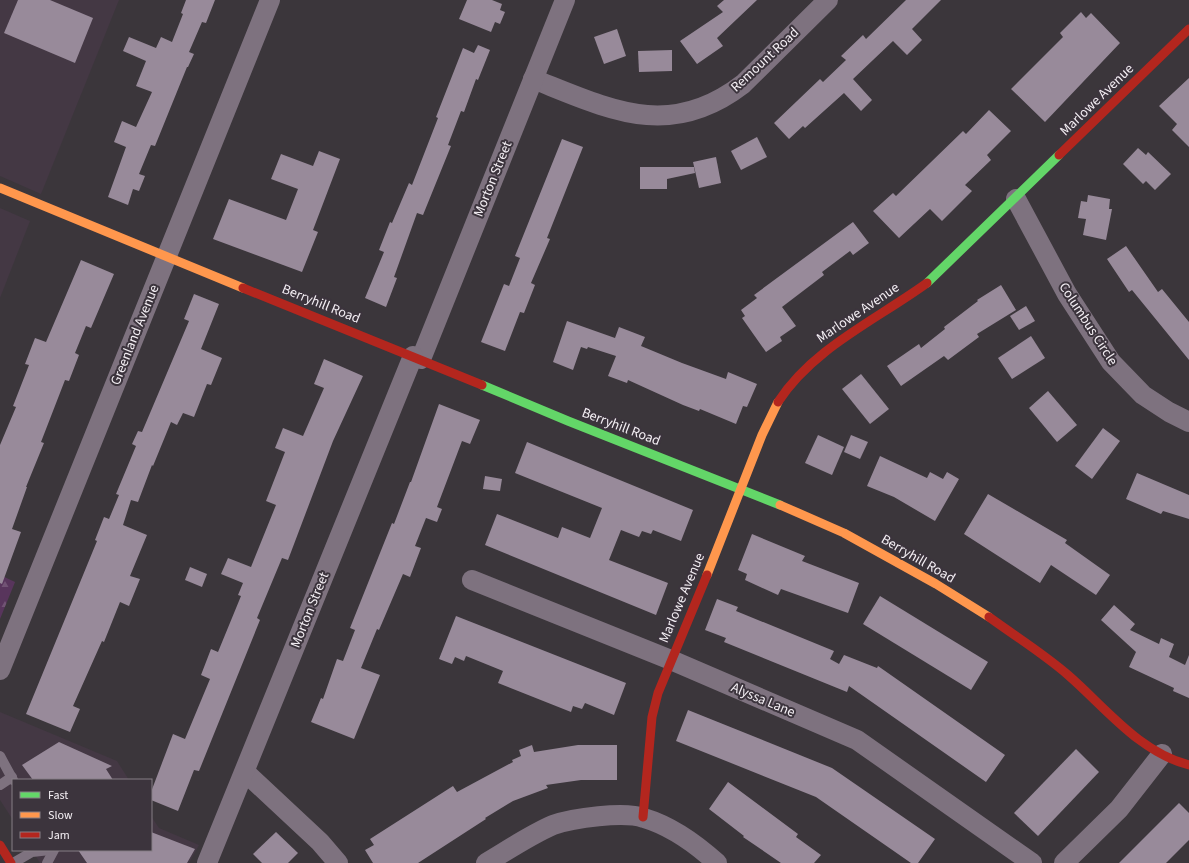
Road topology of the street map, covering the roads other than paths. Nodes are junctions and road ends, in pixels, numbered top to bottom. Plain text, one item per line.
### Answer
1 (270, 0) edge
2 (565, 0) edge
3 (828, 0) edge
4 (1189, 30) edge
5 (533, 80) junction
6 (0, 188) edge
7 (1016, 199) junction
8 (166, 257) junction
9 (417, 358) junction
10 (1189, 422) edge
11 (742, 489) junction
12 (472, 580) dead end
13 (671, 660) junction
14 (0, 670) edge
15 (1162, 754) junction
16 (0, 756) edge
17 (1189, 765) edge
18 (245, 772) junction
19 (12, 778) edge
20 (0, 785) edge
21 (643, 817) junction
22 (0, 845) edge
23 (41, 851) edge
24 (53, 851) edge
25 (492, 861) edge
26 (12, 863) edge
27 (47, 863) edge
28 (207, 863) edge
29 (338, 863) edge
30 (716, 863) edge
31 (1032, 863) edge
32 (1064, 863) edge

1 - 8 street, Greenland Avenue
2 - 5 street, Morton Street
3 - 5 street, Remount Road
4 - 7 street, Marlowe Avenue
5 - 9 street, Morton Street
6 - 8 street, Berryhill Road
7 - 10 street, Columbus Circle
7 - 11 street, Marlowe Avenue
8 - 9 street, Berryhill Road
8 - 14 street, Greenland Avenue
9 - 11 street, Berryhill Road
9 - 18 street, Morton Street
11 - 13 street, Marlowe Avenue
11 - 15 street, Berryhill Road
12 - 13 street, Alyssa Lane
13 - 21 street, Marlowe Avenue
13 - 31 street, Alyssa Lane
15 - 17 street, Berryhill Road
15 - 32 street
16 - 19 lane
18 - 28 street, Morton Street
18 - 29 street
19 - 20 lane
21 - 25 street
21 - 30 street
22 - 26 street
23 - 26 lane
24 - 27 lane

